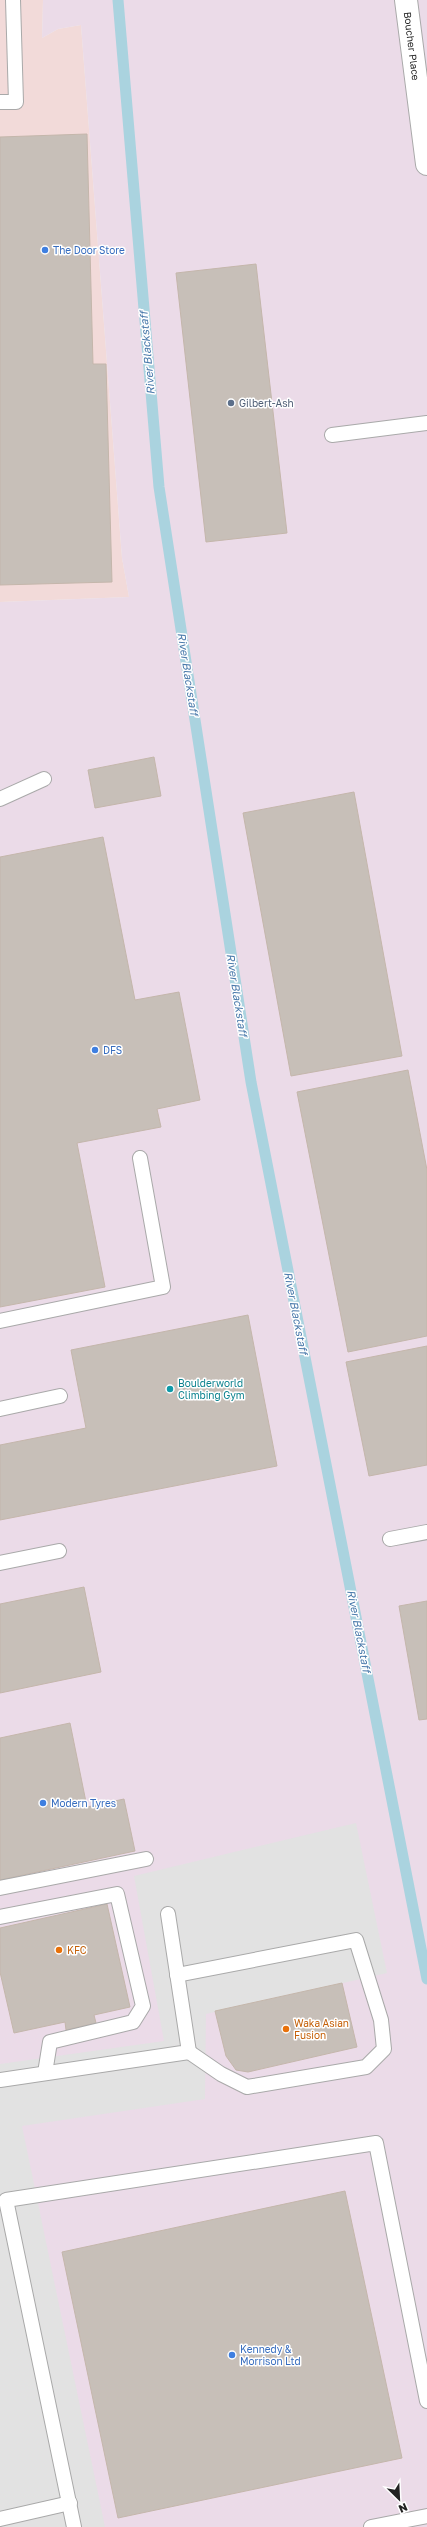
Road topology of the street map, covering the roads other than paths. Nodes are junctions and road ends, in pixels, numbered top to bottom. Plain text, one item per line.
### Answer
1 (13, 0) edge
2 (406, 0) edge
3 (0, 102) edge
4 (427, 164) edge
5 (427, 423) edge
6 (332, 435) dead end
7 (44, 779) dead end
8 (0, 799) edge
9 (140, 1158) dead end
10 (0, 1321) edge
11 (60, 1396) dead end
12 (0, 1408) edge
13 (427, 1532) edge
14 (390, 1539) dead end
15 (59, 1551) dead end
16 (0, 1563) edge
17 (146, 1859) dead end
18 (0, 1888) edge
19 (168, 1914) dead end
20 (0, 1917) edge
21 (178, 1976) junction
22 (189, 2052) junction
23 (45, 2073) junction
24 (0, 2080) edge
25 (427, 2401) edge
26 (70, 2503) junction
27 (427, 2516) edge
28 (0, 2519) edge
29 (74, 2527) edge
30 (371, 2527) edge

1 - 3 lane
2 - 4 street, Boucher Place
5 - 6 lane
7 - 8 lane
9 - 10 lane
11 - 12 lane
13 - 14 lane
15 - 16 lane
17 - 18 lane
19 - 21 lane
20 - 23 lane
21 - 22 lane
21 - 22 lane
22 - 23 lane
23 - 24 lane
25 - 26 lane
26 - 28 lane
26 - 29 lane
27 - 30 lane

